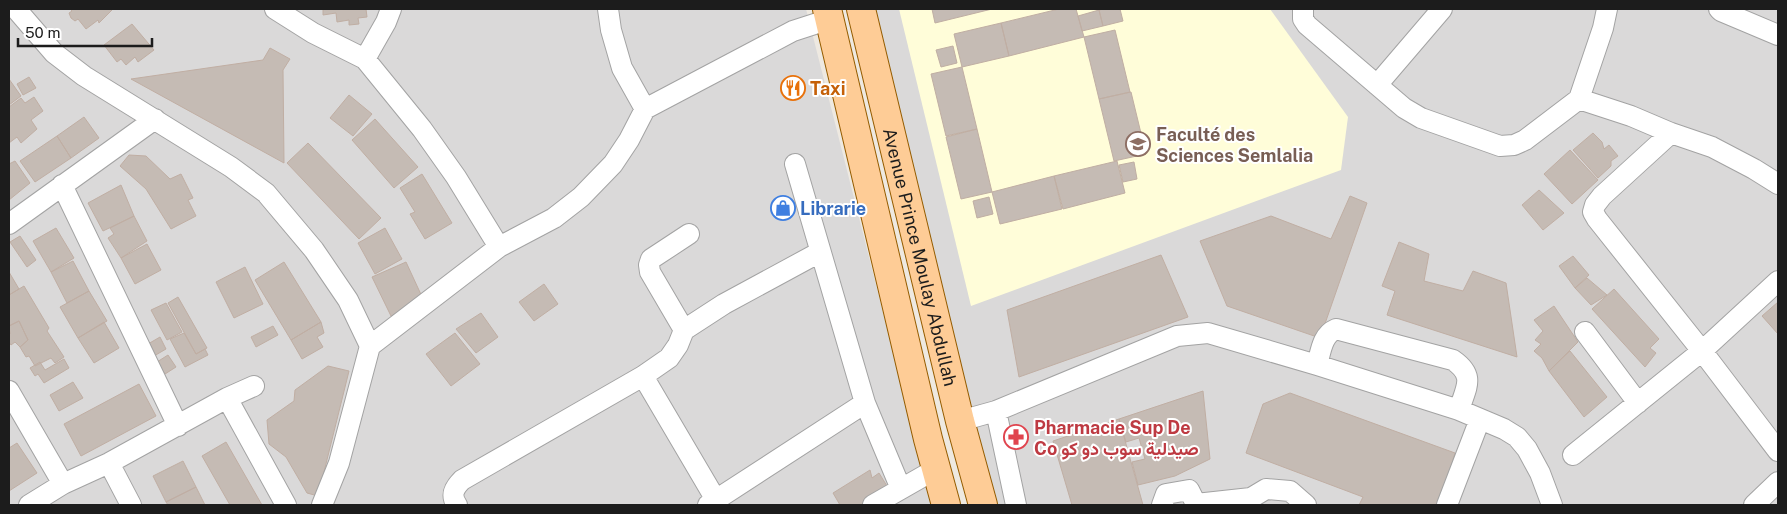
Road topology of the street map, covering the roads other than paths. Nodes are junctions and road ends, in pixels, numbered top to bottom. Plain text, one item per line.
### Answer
1 (16, 9) edge
2 (275, 9) edge
3 (391, 9) edge
4 (608, 9) edge
5 (861, 9) edge
6 (1303, 9) edge
7 (1442, 9) edge
8 (1607, 9) edge
9 (1718, 9) edge
10 (828, 14) edge
11 (1778, 35) edge
12 (365, 59) junction
13 (1377, 85) junction
14 (1579, 99) junction
15 (645, 109) junction
16 (154, 119) junction
17 (1671, 133) junction
18 (795, 164) dead end
19 (1778, 184) edge
20 (62, 186) junction
21 (9, 224) edge
22 (689, 234) dead end
23 (499, 247) junction
24 (820, 252) junction
25 (1778, 281) edge
26 (684, 330) junction
27 (1585, 332) dead end
28 (370, 346) junction
29 (1702, 351) junction
30 (1317, 365) junction
31 (643, 376) junction
32 (254, 386) dead end
33 (9, 391) edge
34 (227, 398) junction
35 (865, 403) junction
36 (1638, 403) junction
37 (996, 410) junction
38 (1459, 410) junction
39 (1480, 418) junction
40 (960, 421) junction
41 (178, 426) junction
42 (1778, 451) edge
43 (1573, 455) dead end
44 (109, 463) junction
45 (936, 470) junction
46 (1778, 482) edge
47 (63, 484) junction
48 (901, 489) junction
49 (712, 503) edge
50 (29, 505) edge
51 (131, 505) edge
52 (286, 505) edge
53 (322, 505) edge
54 (457, 505) edge
55 (874, 505) edge
56 (946, 505) edge
57 (983, 505) edge
58 (1016, 505) edge
59 (1162, 505) edge
60 (1306, 505) edge
61 (1447, 505) edge
62 (1552, 505) edge
63 (1754, 505) edge

1 - 16 street
2 - 12 street
3 - 12 street
4 - 15 street
5 - 40 main road, Avenue Prince Moulay Abdullah
6 - 13 street
7 - 13 street
8 - 14 street
9 - 11 street
10 - 15 street
10 - 45 main road, Avenue Prince Moulay Abdullah
12 - 23 street
13 - 14 street
14 - 17 street
15 - 23 street
16 - 20 street
16 - 28 street
17 - 19 street
17 - 29 street
18 - 24 street
20 - 21 street
20 - 41 street
22 - 26 street
23 - 28 street
24 - 26 street
24 - 35 street
25 - 29 street
26 - 31 street
27 - 36 street
28 - 53 street
29 - 36 street
29 - 42 street
30 - 37 street
30 - 38 street
30 - 38 street
31 - 49 street
31 - 54 street
32 - 34 street
33 - 47 street
34 - 41 street
34 - 52 street
35 - 48 street
35 - 49 street
36 - 43 street
37 - 40 street
37 - 58 street
38 - 39 street
39 - 61 street
39 - 62 street
40 - 57 main road, Avenue Prince Moulay Abdullah
41 - 44 street
44 - 47 street
44 - 51 street
45 - 48 street
45 - 56 main road, Avenue Prince Moulay Abdullah
46 - 63 street
47 - 50 street
48 - 55 street
59 - 60 street

